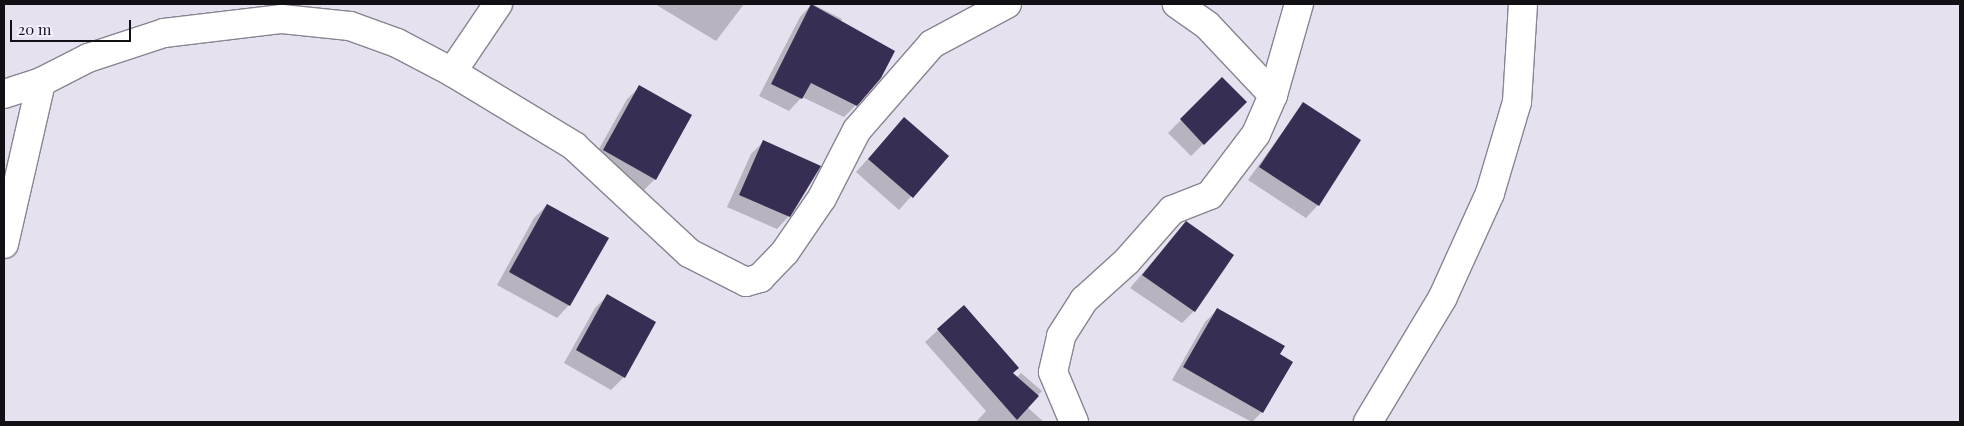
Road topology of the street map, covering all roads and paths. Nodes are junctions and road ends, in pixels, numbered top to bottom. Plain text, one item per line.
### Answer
1 (498, 4) edge
2 (1007, 4) edge
3 (1177, 4) edge
4 (1299, 4) edge
5 (1523, 4) edge
6 (452, 72) junction
7 (41, 82) junction
8 (4, 94) edge
9 (1273, 95) junction
10 (4, 244) edge
11 (1074, 422) edge
12 (1368, 422) edge

1 - 6 street
2 - 6 street
3 - 9 street
4 - 9 street
5 - 12 street
6 - 7 street
7 - 8 street
7 - 10 street
9 - 11 street

